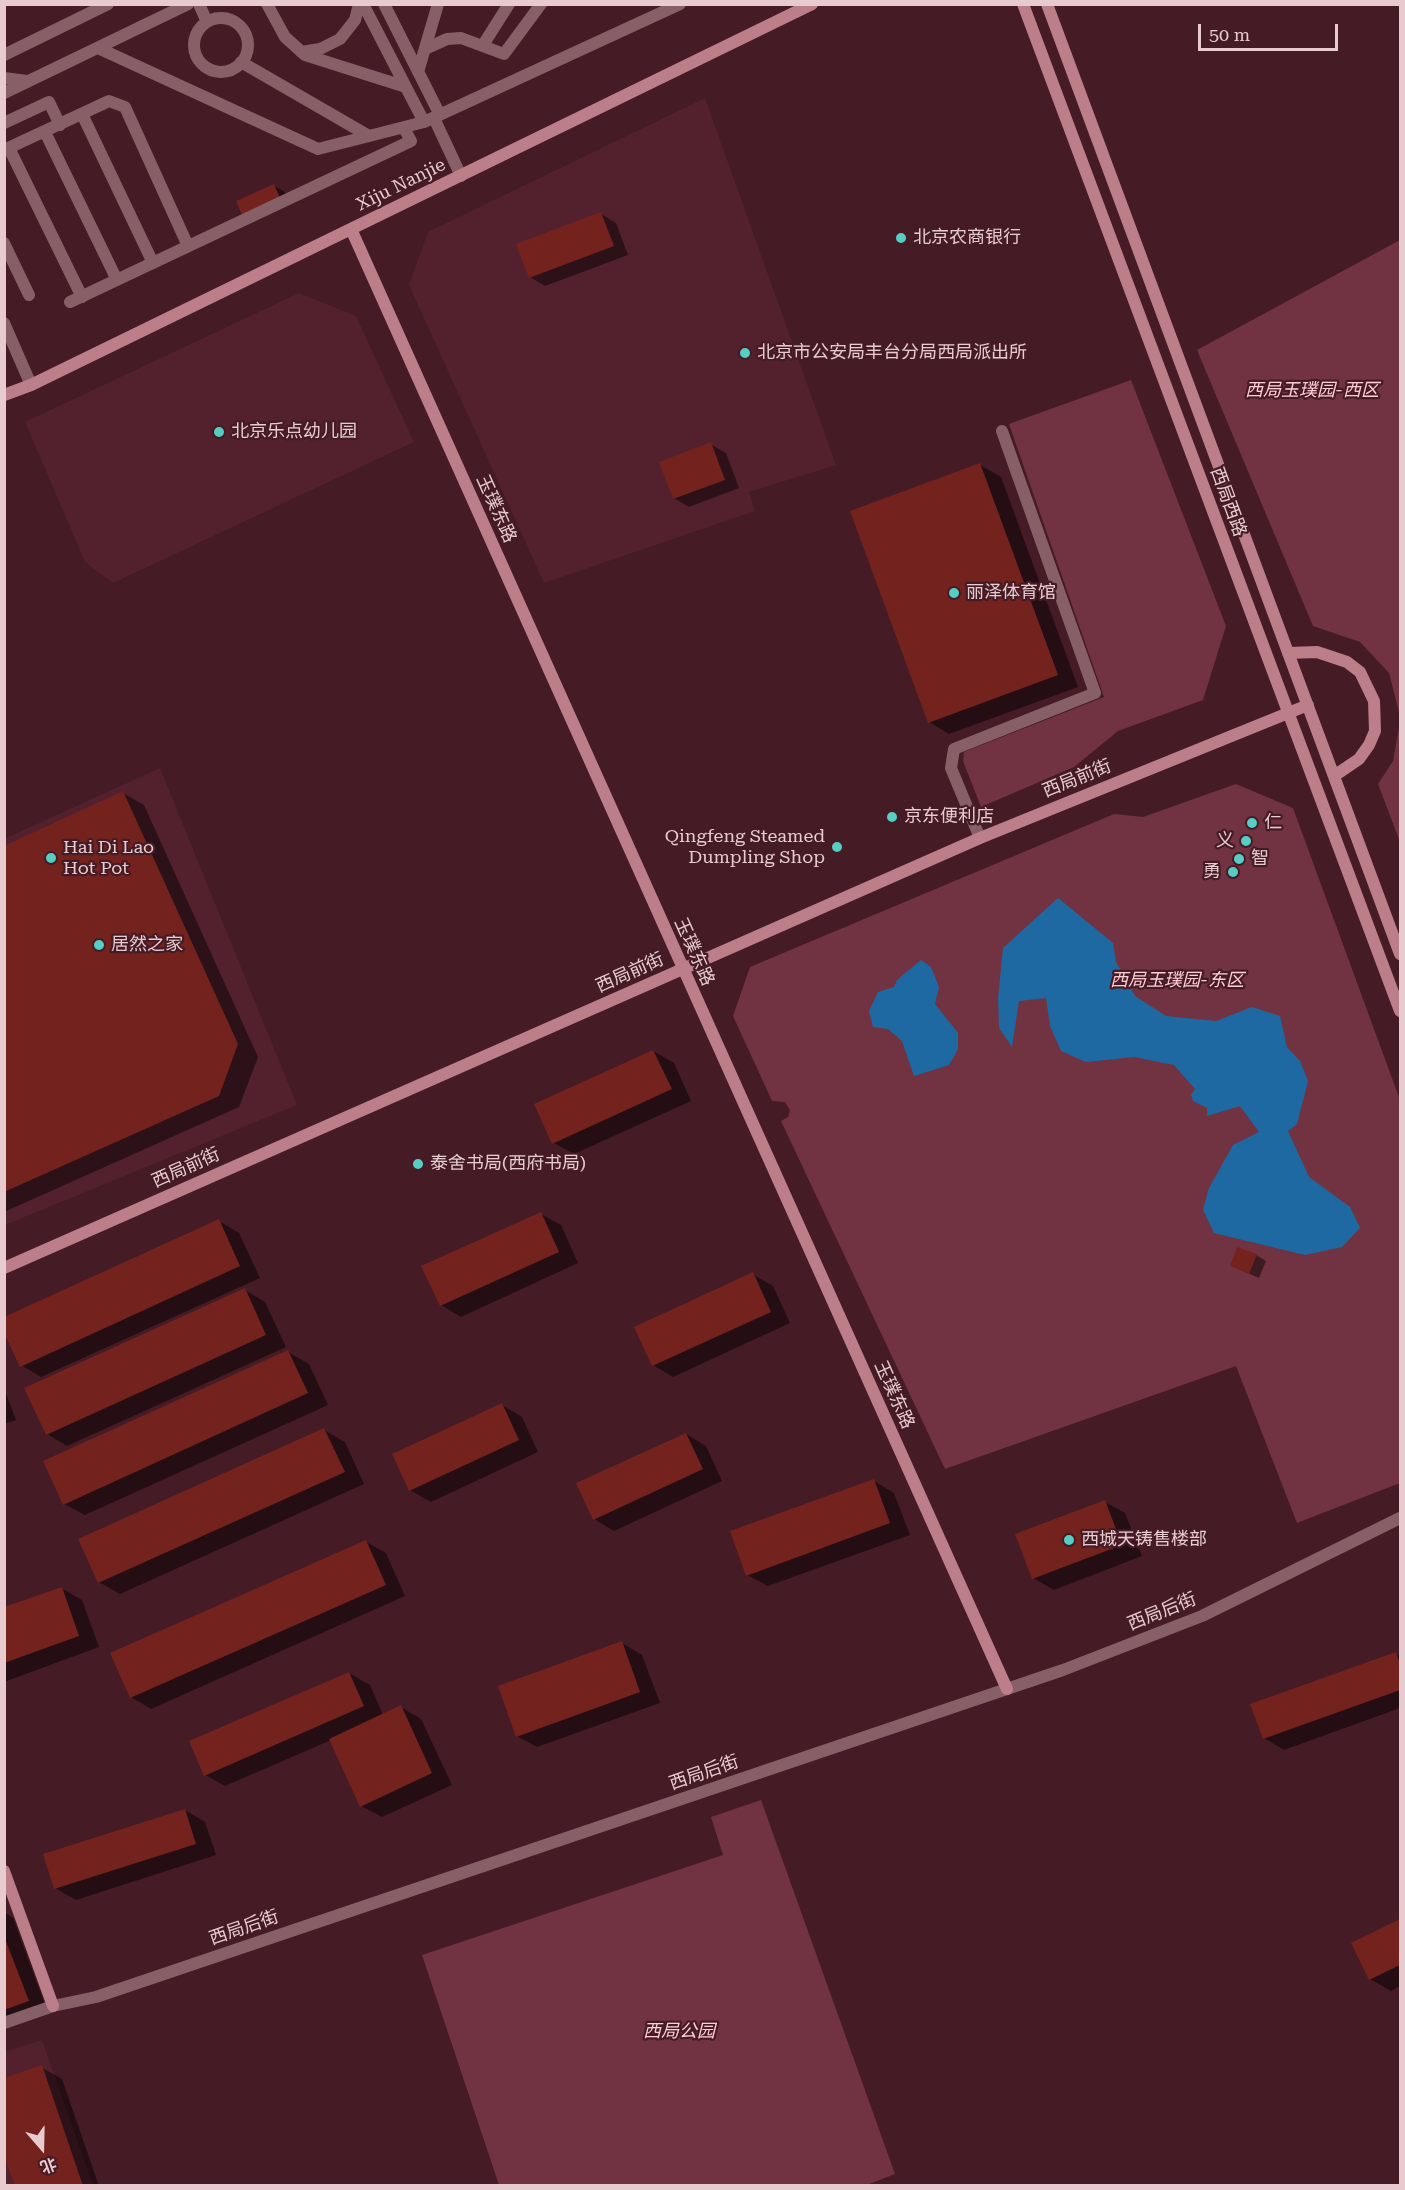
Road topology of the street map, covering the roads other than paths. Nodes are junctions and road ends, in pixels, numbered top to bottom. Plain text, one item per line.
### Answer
1 (108, 4) edge
2 (188, 4) edge
3 (199, 4) edge
4 (267, 4) edge
5 (361, 4) edge
6 (384, 4) edge
7 (438, 4) edge
8 (509, 4) edge
9 (541, 4) edge
10 (680, 4) edge
11 (812, 4) edge
12 (1023, 4) edge
13 (1047, 4) edge
14 (207, 22) junction
15 (483, 45) junction
16 (98, 48) junction
17 (425, 49) junction
18 (302, 52) junction
19 (4, 55) edge
20 (241, 62) junction
21 (418, 72) junction
22 (4, 78) edge
23 (28, 81) junction
24 (406, 87) junction
25 (4, 93) edge
26 (82, 114) junction
27 (432, 118) junction
28 (4, 123) edge
29 (60, 125) junction
30 (404, 128) junction
31 (45, 132) junction
32 (369, 136) junction
33 (7, 149) edge
34 (461, 176) junction
35 (351, 229) junction
36 (4, 243) edge
37 (188, 246) junction
38 (153, 263) junction
39 (117, 280) junction
40 (29, 295) dead end
41 (4, 323) edge
42 (31, 385) junction
43 (4, 395) edge
44 (1002, 431) dead end
45 (1288, 653) junction
46 (1308, 705) junction
47 (1287, 713) junction
48 (1334, 776) junction
49 (980, 838) junction
50 (1401, 954) edge
51 (682, 970) junction
52 (1401, 1011) edge
53 (4, 1268) edge
54 (1401, 1518) edge
55 (1007, 1689) junction
56 (4, 1871) edge
57 (53, 2006) junction
58 (4, 2023) edge

1 - 19 street
2 - 16 street
3 - 14 street
4 - 18 street
5 - 18 street
5 - 24 street
6 - 21 street
7 - 17 street
8 - 15 street
9 - 15 street
10 - 27 street
11 - 34 street, Xiju Nanjie
12 - 47 street, 西局西路
13 - 45 street, 西局西路
14 - 20 street
14 - 20 street
15 - 17 street
16 - 23 street
16 - 32 street
17 - 21 street
18 - 24 street
20 - 32 street
21 - 27 street
22 - 23 street
23 - 25 street
24 - 27 street
26 - 29 street
26 - 37 street
26 - 38 street
27 - 30 street
27 - 34 street
28 - 29 street
29 - 31 street
30 - 32 street
30 - 37 street
31 - 33 street
31 - 39 street
33 - 39 street
34 - 35 street, Xiju Nanjie
35 - 42 street, Xiju Nanjie
35 - 51 street, 玉璞东路
36 - 40 street
37 - 38 street
38 - 39 street
41 - 42 street
42 - 43 street, Xiju Nanjie
44 - 49 street
45 - 46 street, 西局西路
45 - 48 street
46 - 47 street, 西局前街
46 - 48 street, 西局西路
47 - 49 street, 西局前街
47 - 52 street, 西局西路
48 - 50 street, 西局西路
49 - 51 street, 西局前街
51 - 53 street, 西局前街
51 - 55 street, 玉璞东路
54 - 55 street, 西局后街
55 - 57 street, 西局后街
56 - 57 street
57 - 58 street, 西局后街

